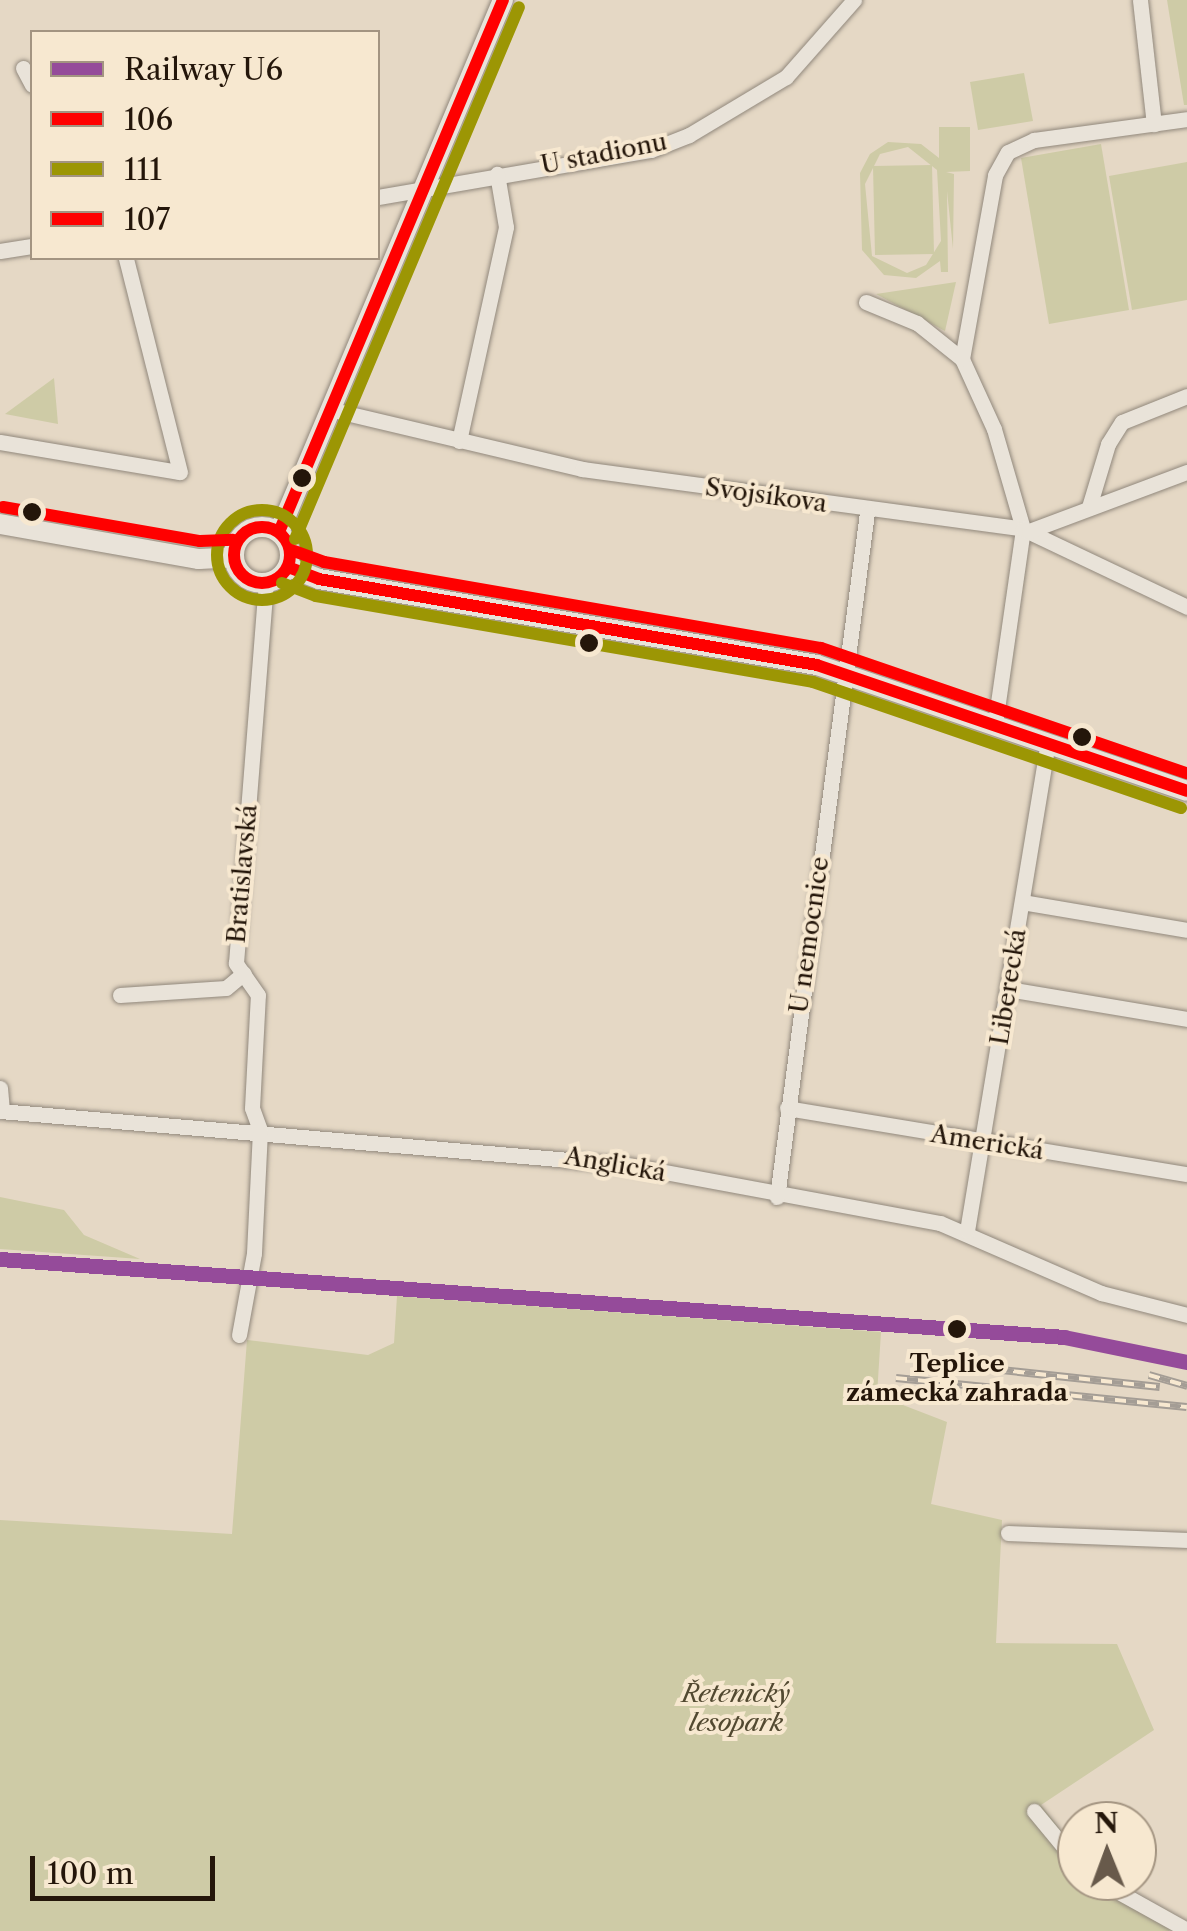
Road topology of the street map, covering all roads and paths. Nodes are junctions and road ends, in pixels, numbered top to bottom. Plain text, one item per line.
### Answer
1 (503, 0) edge
2 (854, 0) edge
3 (1140, 0) edge
4 (23, 68) dead end
5 (30, 81) edge
6 (1187, 119) edge
7 (1154, 124) junction
8 (497, 174) junction
9 (424, 189) junction
10 (380, 197) edge
11 (30, 246) edge
12 (0, 251) edge
13 (127, 260) edge
14 (866, 302) dead end
15 (962, 359) junction
16 (1187, 396) edge
17 (333, 410) junction
18 (459, 441) junction
19 (0, 442) edge
20 (1187, 472) edge
21 (1089, 507) junction
22 (867, 512) junction
23 (0, 524) edge
24 (1026, 530) junction
25 (279, 532) junction
26 (234, 557) junction
27 (288, 567) junction
28 (266, 583) junction
29 (1187, 607) edge
30 (846, 672) junction
31 (995, 723) junction
32 (1048, 742) junction
33 (1187, 792) edge
34 (1022, 902) junction
35 (1187, 930) edge
36 (244, 973) junction
37 (1008, 989) junction
38 (120, 996) dead end
39 (1187, 1019) edge
40 (0, 1088) edge
41 (786, 1108) junction
42 (1, 1111) edge
43 (260, 1130) junction
44 (985, 1143) junction
45 (1187, 1174) edge
46 (776, 1198) junction
47 (967, 1231) junction
48 (1187, 1315) edge
49 (239, 1336) dead end
50 (1008, 1534) dead end
51 (1187, 1540) edge
52 (1034, 1810) dead end
53 (1057, 1838) edge
54 (1135, 1901) edge
55 (1187, 1930) edge

1 - 9 main road
2 - 8 street, U stadionu
3 - 7 street
4 - 5 street
6 - 7 street
7 - 15 street
8 - 9 street, U stadionu
8 - 18 street
9 - 10 street, U stadionu
9 - 17 main road
11 - 12 street
13 - 19 street
14 - 15 street
15 - 24 street
16 - 21 street
17 - 18 street, Svojsíkova
17 - 25 main road
18 - 22 street, Svojsíkova
20 - 21 street
21 - 24 street
22 - 24 street, Svojsíkova
22 - 30 street, U nemocnice
23 - 26 main road
24 - 29 street, Svojsíkova
24 - 31 street
25 - 26 main road
25 - 27 main road
26 - 28 main road
27 - 28 main road
27 - 30 main road
28 - 36 street, Bratislavská
30 - 31 main road
30 - 41 street, U nemocnice
31 - 32 main road
32 - 33 main road
32 - 34 street, Liberecká
34 - 35 street
34 - 37 street, Liberecká
36 - 38 street
36 - 43 street, Bratislavská
37 - 39 street
37 - 44 street, Liberecká
40 - 42 street
41 - 44 street, Americká
41 - 46 street, U nemocnice
42 - 43 street, Anglická
43 - 46 street, Anglická
43 - 49 street, Bratislavská
44 - 45 street, Americká
44 - 47 street, Liberecká
46 - 47 street, Anglická
47 - 48 street, Anglická
50 - 51 street
52 - 53 street
54 - 55 street

